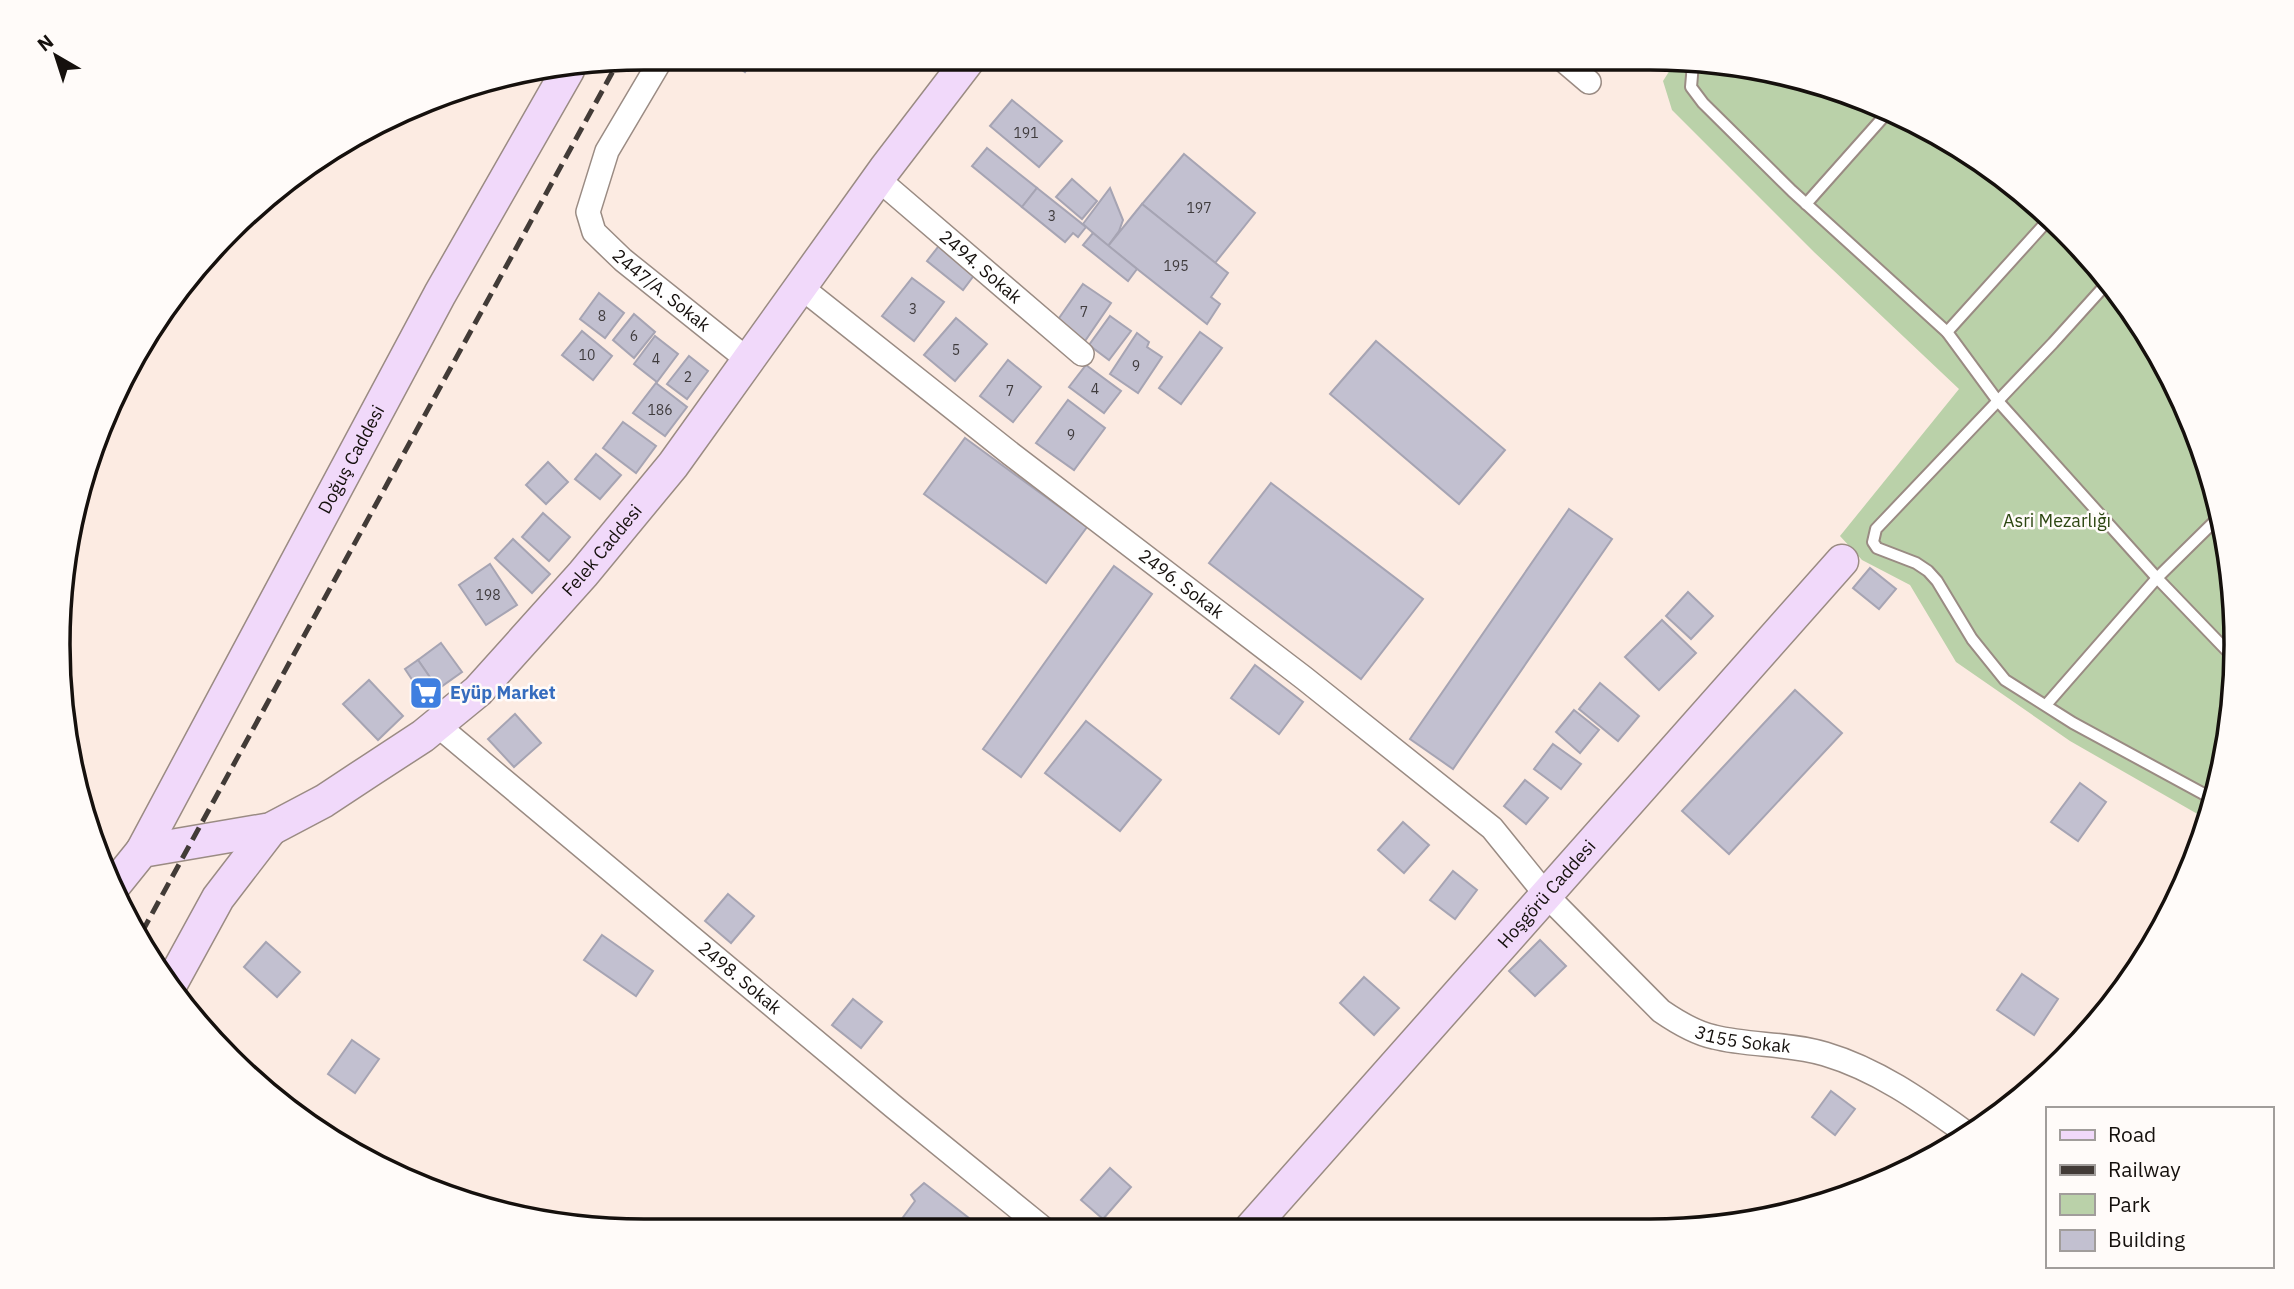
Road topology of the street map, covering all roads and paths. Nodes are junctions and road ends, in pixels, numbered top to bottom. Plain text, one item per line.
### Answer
1 (655, 70) edge
2 (961, 70) edge
3 (1575, 70) edge
4 (1692, 72) edge
5 (565, 76) edge
6 (1589, 82) dead end
7 (1881, 119) edge
8 (878, 179) junction
9 (1806, 204) junction
10 (2043, 226) edge
11 (802, 288) junction
12 (2101, 290) edge
13 (1947, 332) junction
14 (1083, 354) dead end
15 (748, 360) junction
16 (1997, 400) junction
17 (2211, 525) edge
18 (1842, 561) dead end
19 (2157, 578) junction
20 (2224, 648) edge
21 (2046, 705) junction
22 (436, 724) junction
23 (2204, 794) edge
24 (271, 829) junction
25 (142, 851) junction
26 (120, 878) edge
27 (1547, 896) junction
28 (176, 976) edge
29 (1958, 1129) edge
30 (1033, 1219) edge
31 (1259, 1219) edge

1 - 15 street, 2447/A. Sokak
2 - 8 street, Felek Caddesi
3 - 6 street
4 - 9 lane
5 - 25 street, Doğuş Caddesi
7 - 9 lane
8 - 11 street, Felek Caddesi
8 - 14 street, 2494. Sokak
9 - 13 lane
10 - 13 lane
11 - 15 street, Felek Caddesi
11 - 27 street, 2496. Sokak
12 - 16 lane
13 - 16 lane
15 - 22 street, Felek Caddesi
16 - 19 lane
16 - 21 lane
17 - 19 lane
18 - 27 street, Hoşgörü Caddesi
19 - 20 lane
19 - 21 lane
21 - 23 lane
22 - 24 street, Felek Caddesi
22 - 30 street, 2498. Sokak
24 - 25 street, Felek Caddesi
24 - 28 street
25 - 26 street
27 - 29 street, 3155 Sokak
27 - 31 street, Hoşgörü Caddesi

